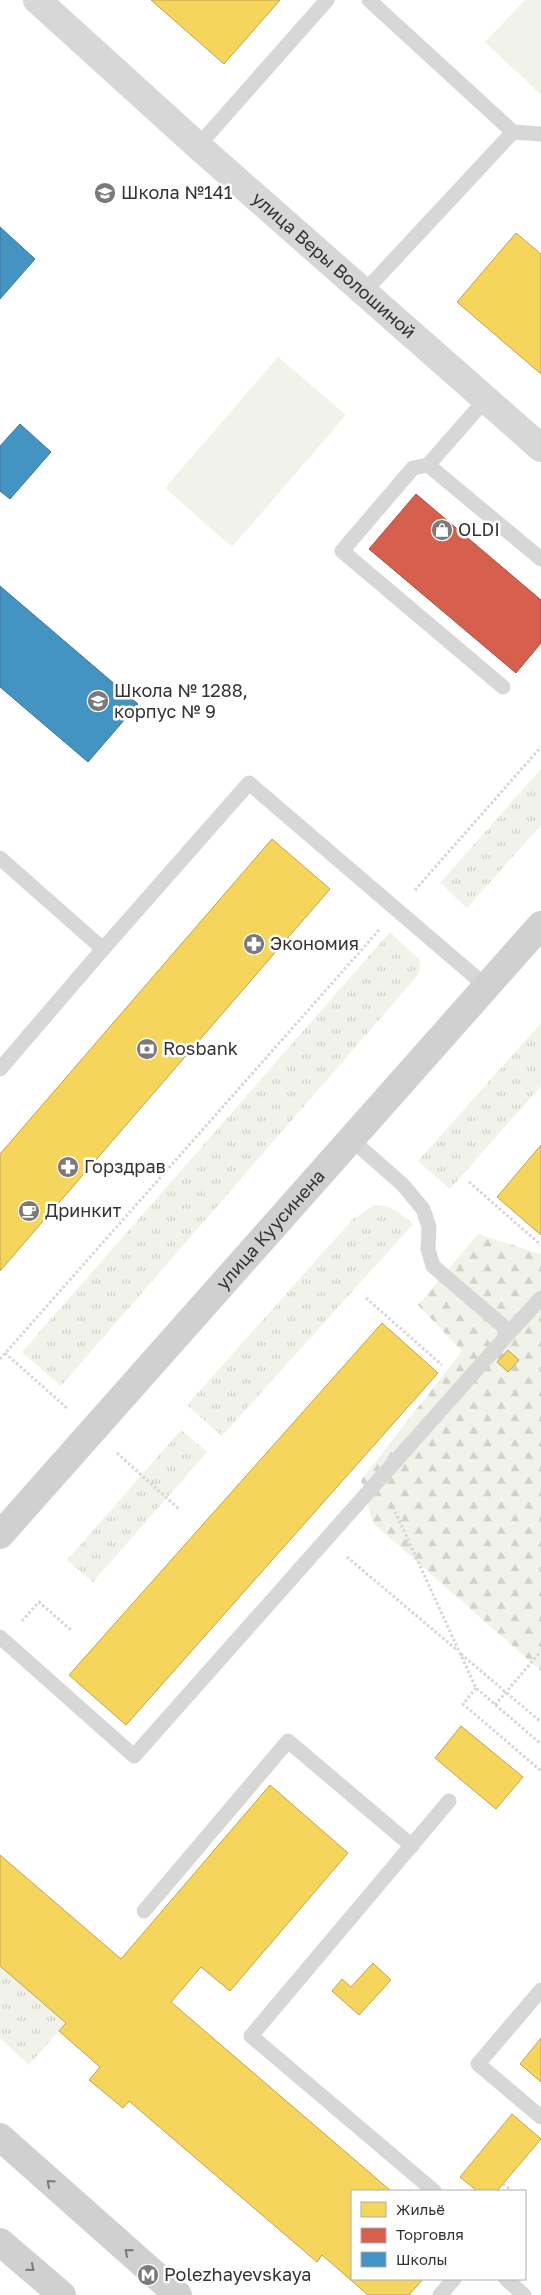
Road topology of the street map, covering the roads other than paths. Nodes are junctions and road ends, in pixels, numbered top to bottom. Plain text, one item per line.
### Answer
1 (37, 0) edge
2 (327, 0) edge
3 (369, 0) edge
4 (513, 132) junction
5 (541, 134) edge
6 (198, 146) junction
7 (364, 292) junction
8 (486, 399) junction
9 (541, 448) edge
10 (428, 465) junction
11 (541, 559) edge
12 (504, 687) dead end
13 (0, 858) edge
14 (541, 925) edge
15 (103, 949) junction
16 (486, 988) junction
17 (0, 1069) edge
18 (352, 1140) junction
19 (541, 1298) edge
20 (510, 1332) junction
21 (0, 1535) edge
22 (2, 1639) edge
23 (449, 1801) dead end
24 (412, 1846) junction
25 (144, 1911) dead end
26 (541, 1990) edge
27 (541, 2117) edge
28 (0, 2137) edge
29 (433, 2190) edge
30 (1, 2246) edge
31 (453, 2280) edge
32 (507, 2280) edge
33 (62, 2295) edge
34 (178, 2295) edge
35 (440, 2295) edge
36 (524, 2295) edge

1 - 6 street, улица Веры Волошиной
2 - 6 lane
3 - 4 lane
4 - 5 lane
4 - 7 lane
6 - 7 street, улица Веры Волошиной
7 - 8 street, улица Веры Волошиной
8 - 9 street, улица Веры Волошиной
8 - 10 lane
10 - 11 lane
10 - 12 lane
13 - 15 lane
14 - 16 main road, улица Куусинена
15 - 16 lane
15 - 17 lane
16 - 18 main road, улица Куусинена
18 - 20 lane
18 - 21 main road, улица Куусинена
19 - 20 lane
20 - 22 lane
23 - 24 lane
24 - 25 lane
24 - 29 lane
26 - 27 lane
34 -> 28 main road
30 -> 33 main road
31 - 35 lane
32 - 36 lane

